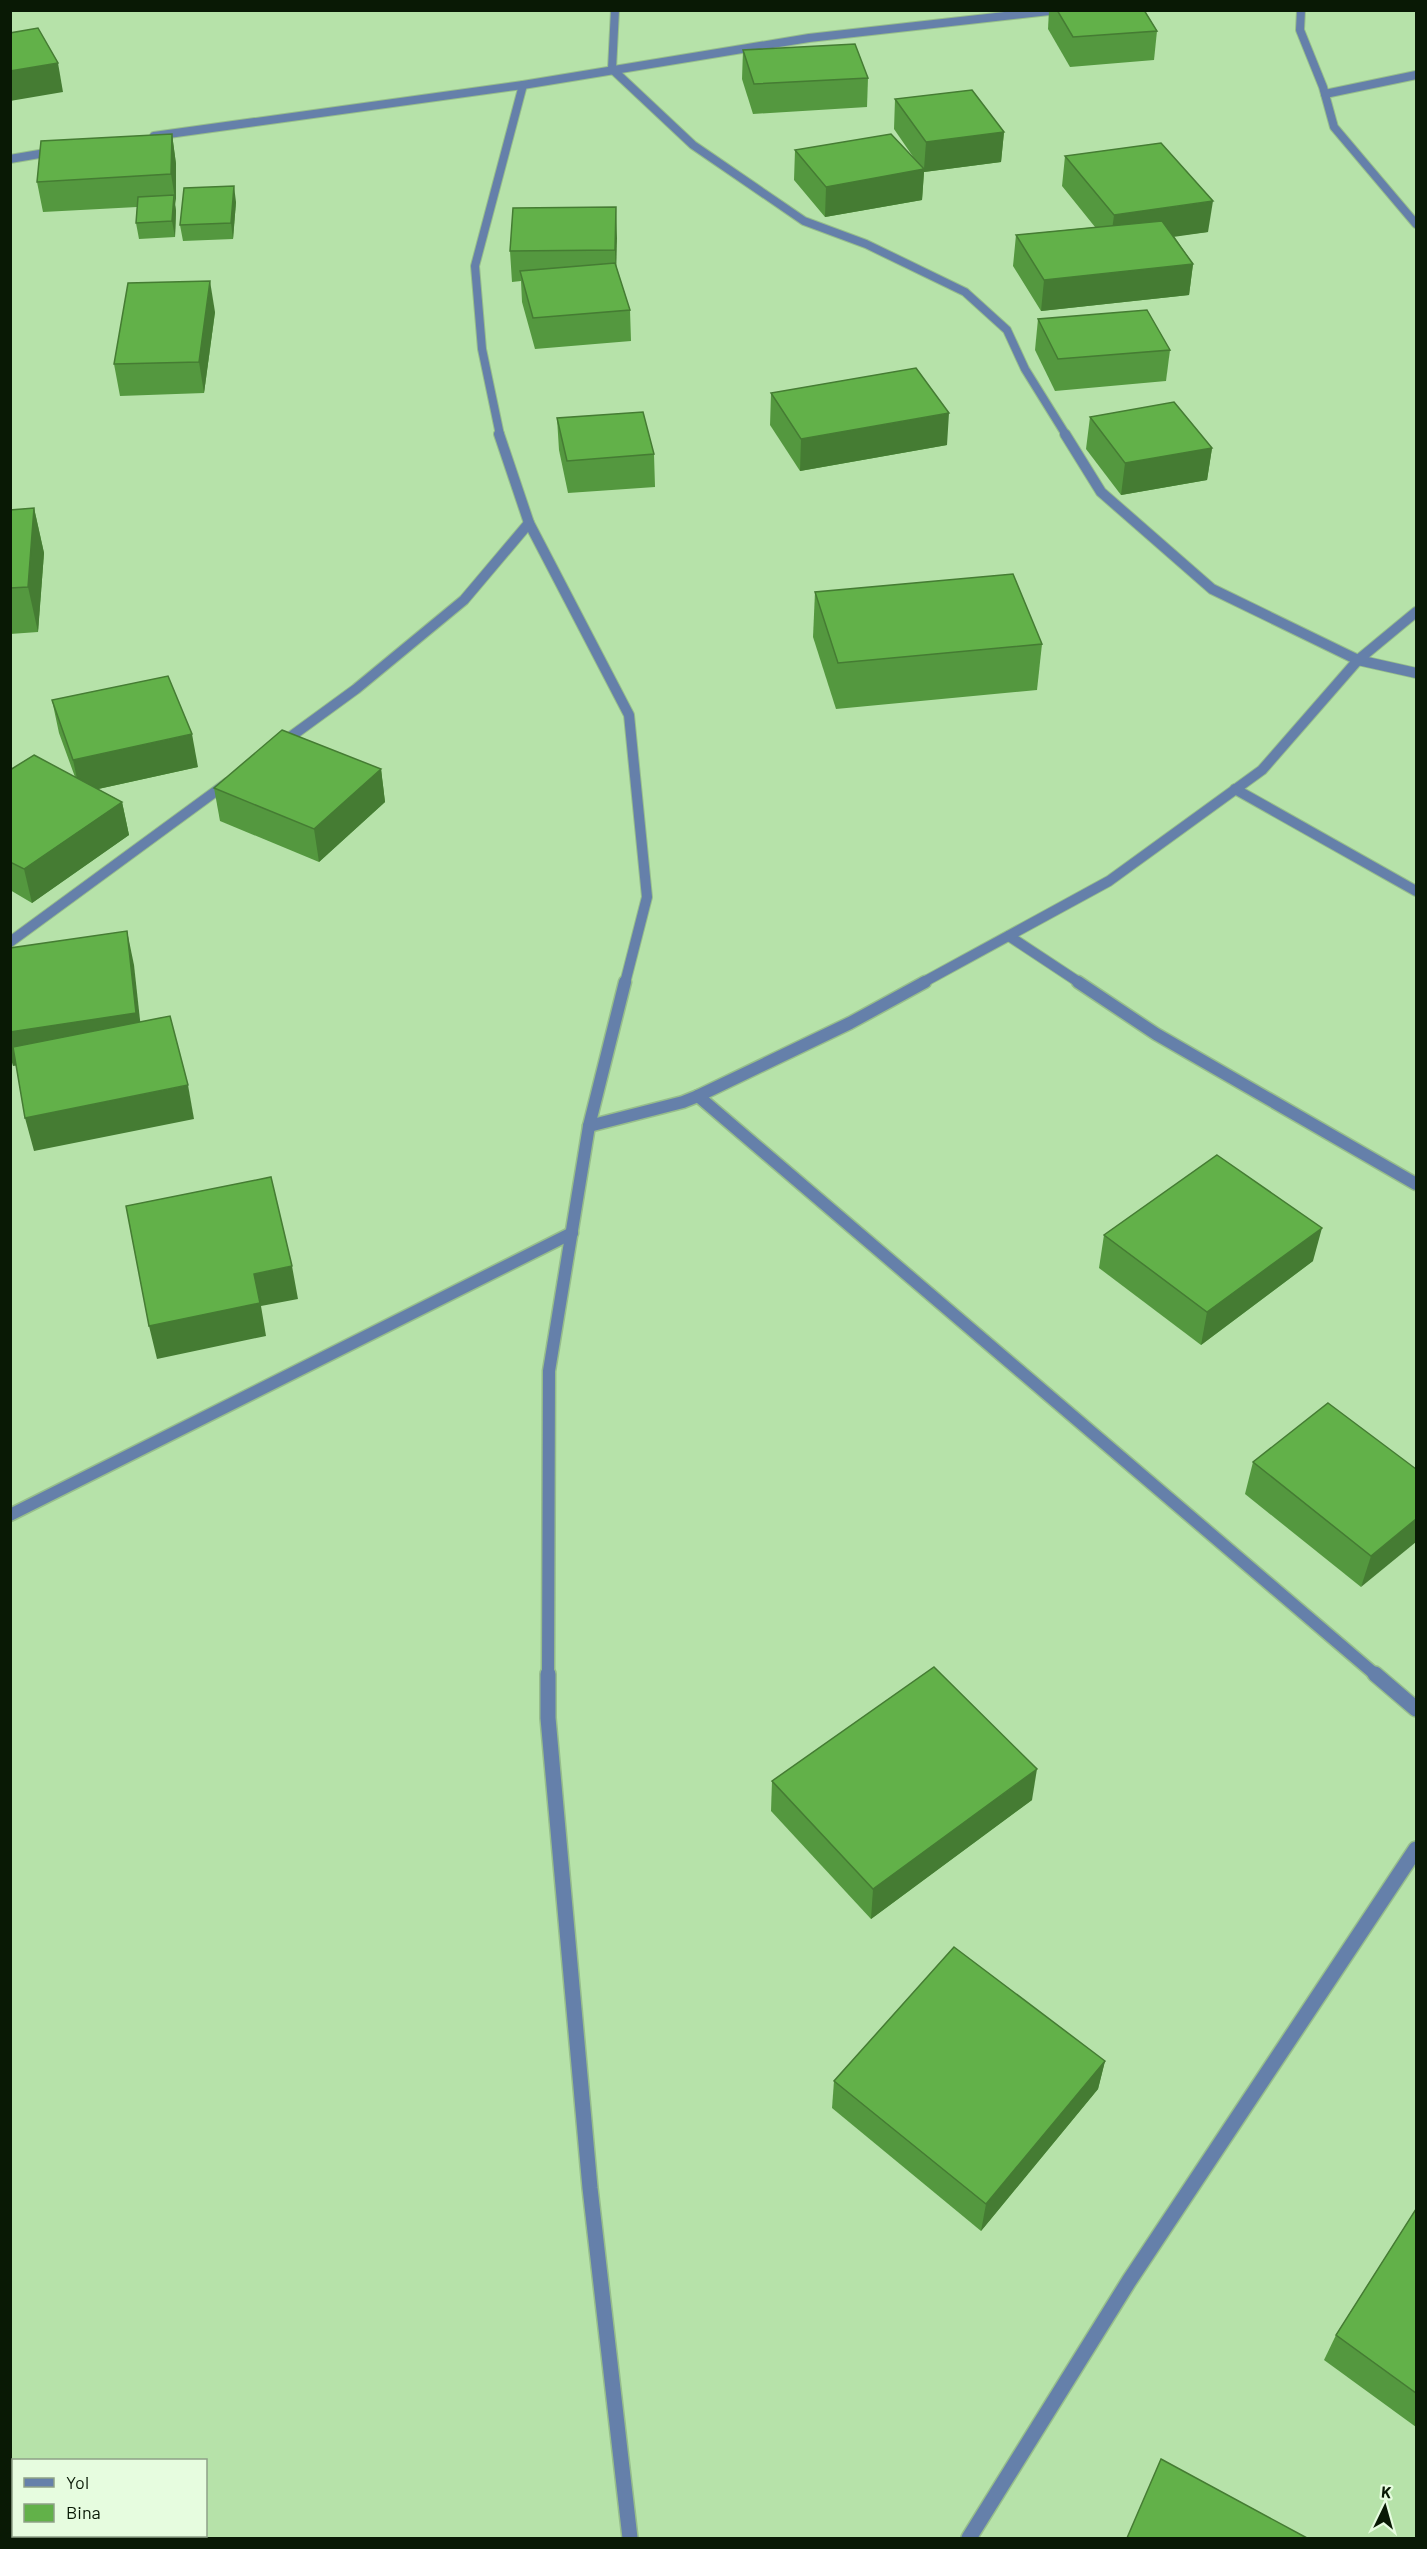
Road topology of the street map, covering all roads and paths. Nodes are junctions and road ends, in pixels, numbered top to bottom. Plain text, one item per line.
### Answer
1 (615, 10) edge
2 (1058, 10) edge
3 (1301, 10) edge
4 (612, 69) junction
5 (1416, 75) edge
6 (523, 85) junction
7 (1325, 94) junction
8 (143, 138) edge
9 (62, 151) edge
10 (10, 159) edge
11 (1416, 224) edge
12 (529, 524) junction
13 (1416, 612) edge
14 (1358, 660) junction
15 (1416, 673) edge
16 (270, 752) edge
17 (241, 773) edge
18 (1235, 789) junction
19 (1416, 891) edge
20 (1009, 936) junction
21 (10, 942) edge
22 (698, 1096) junction
23 (589, 1126) junction
24 (1416, 1184) edge
25 (572, 1233) junction
26 (10, 1515) edge
27 (1416, 1709) edge
28 (1416, 1849) edge
29 (630, 2538) edge
30 (969, 2538) edge

1 - 4 street
2 - 4 street
3 - 7 street
4 - 6 street
4 - 14 street
5 - 7 street
6 - 8 street
6 - 12 street
7 - 11 street
9 - 10 street
12 - 16 street
12 - 23 street
13 - 14 street
14 - 15 street
14 - 18 street
17 - 21 street
18 - 19 street
18 - 20 street
20 - 22 street
20 - 24 street
22 - 23 street
22 - 27 street
23 - 25 street
25 - 26 street
25 - 29 street
28 - 30 street

